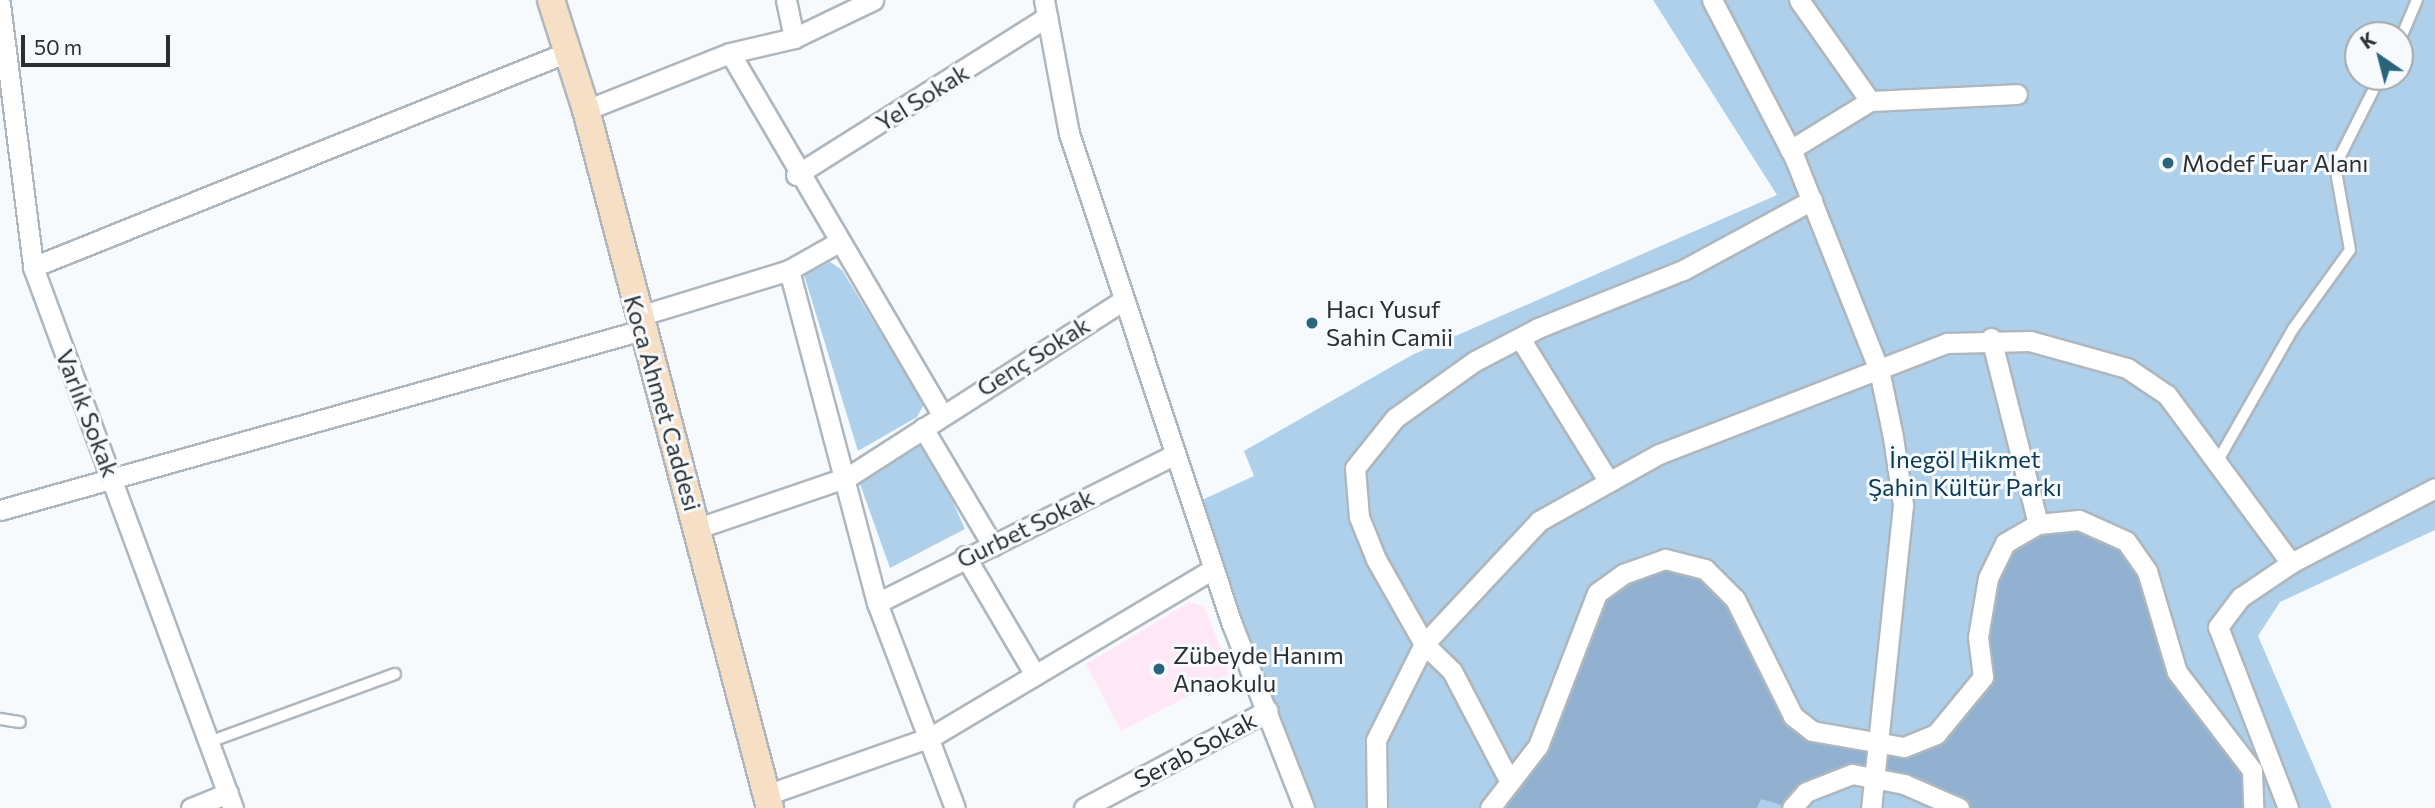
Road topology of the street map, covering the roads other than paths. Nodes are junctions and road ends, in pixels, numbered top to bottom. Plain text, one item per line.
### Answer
1 (551, 0) edge
2 (786, 0) edge
3 (873, 0) edge
4 (1712, 0) edge
5 (1799, 0) edge
6 (2417, 0) edge
7 (0, 4) edge
8 (1045, 8) edge
9 (2408, 21) edge
10 (794, 38) junction
11 (565, 53) junction
12 (730, 53) junction
13 (2373, 91) edge
14 (2017, 94) dead end
15 (1870, 101) junction
16 (586, 110) junction
17 (1790, 150) junction
18 (796, 175) junction
19 (1812, 200) junction
20 (837, 243) junction
21 (33, 267) junction
22 (789, 270) junction
23 (1124, 300) junction
24 (641, 323) junction
25 (1520, 338) junction
26 (1991, 338) junction
27 (1879, 370) junction
28 (941, 412) junction
29 (923, 428) junction
30 (1174, 455) junction
31 (2216, 464) junction
32 (848, 477) junction
33 (1607, 479) junction
34 (115, 482) junction
35 (2435, 488) edge
36 (0, 510) edge
37 (2038, 524) junction
38 (698, 527) junction
39 (993, 546) junction
40 (965, 556) junction
41 (2291, 563) junction
42 (1213, 569) junction
43 (877, 603) junction
44 (1424, 645) junction
45 (395, 674) dead end
46 (1035, 675) junction
47 (1268, 710) junction
48 (0, 719) edge
49 (20, 722) dead end
50 (931, 737) junction
51 (209, 742) junction
52 (1878, 742) junction
53 (1875, 779) junction
54 (1510, 782) junction
55 (231, 800) edge
56 (768, 802) edge
57 (191, 808) edge
58 (955, 808) edge
59 (1084, 808) edge
60 (1304, 808) edge
61 (1377, 808) edge
62 (1490, 808) edge
63 (1792, 808) edge
64 (1871, 808) edge
65 (1959, 808) edge
66 (2253, 808) edge
67 (2288, 808) edge

1 - 11 street, Koca Ahmet Caddesi
2 - 10 street
3 - 10 street
4 - 17 street
5 - 15 street
6 - 9 lane
7 - 21 street, Varlık Sokak
8 - 18 street, Yel Sokak
8 - 23 street
10 - 12 street
11 - 16 street, Koca Ahmet Caddesi
11 - 21 street
12 - 16 street
12 - 18 street
13 - 31 lane
14 - 15 street
15 - 17 street
16 - 24 street, Koca Ahmet Caddesi
17 - 19 street
18 - 20 street
19 - 25 street
19 - 27 street
20 - 22 street
20 - 28 street
21 - 34 street, Varlık Sokak
22 - 24 street
22 - 32 street
23 - 28 street, Genç Sokak
23 - 30 street
24 - 34 street
24 - 38 street, Koca Ahmet Caddesi
25 - 33 street
25 - 44 street
26 - 27 street
26 - 31 street
26 - 37 street
27 - 33 street
27 - 52 street
28 - 29 street, Genç Sokak
29 - 32 street, Genç Sokak
29 - 39 street
30 - 39 street, Gurbet Sokak
30 - 42 street
31 - 41 street
32 - 38 street, Genç Sokak
32 - 43 street
33 - 44 street
34 - 36 street
34 - 51 street, Varlık Sokak
35 - 41 street
37 - 52 street
37 - 66 street
38 - 56 street, Koca Ahmet Caddesi
39 - 40 street, Gurbet Sokak
40 - 43 street, Gurbet Sokak
40 - 46 street
41 - 67 street
42 - 46 street
42 - 47 street
43 - 50 street
44 - 54 street
44 - 61 street
45 - 51 lane
46 - 50 street
47 - 59 street, Serab Sokak
47 - 60 street
48 - 49 lane
50 - 56 street
50 - 58 street
51 - 55 street, Varlık Sokak
52 - 53 street
52 - 54 street
53 - 63 street
53 - 64 street
53 - 65 street
54 - 62 street
55 - 57 street

